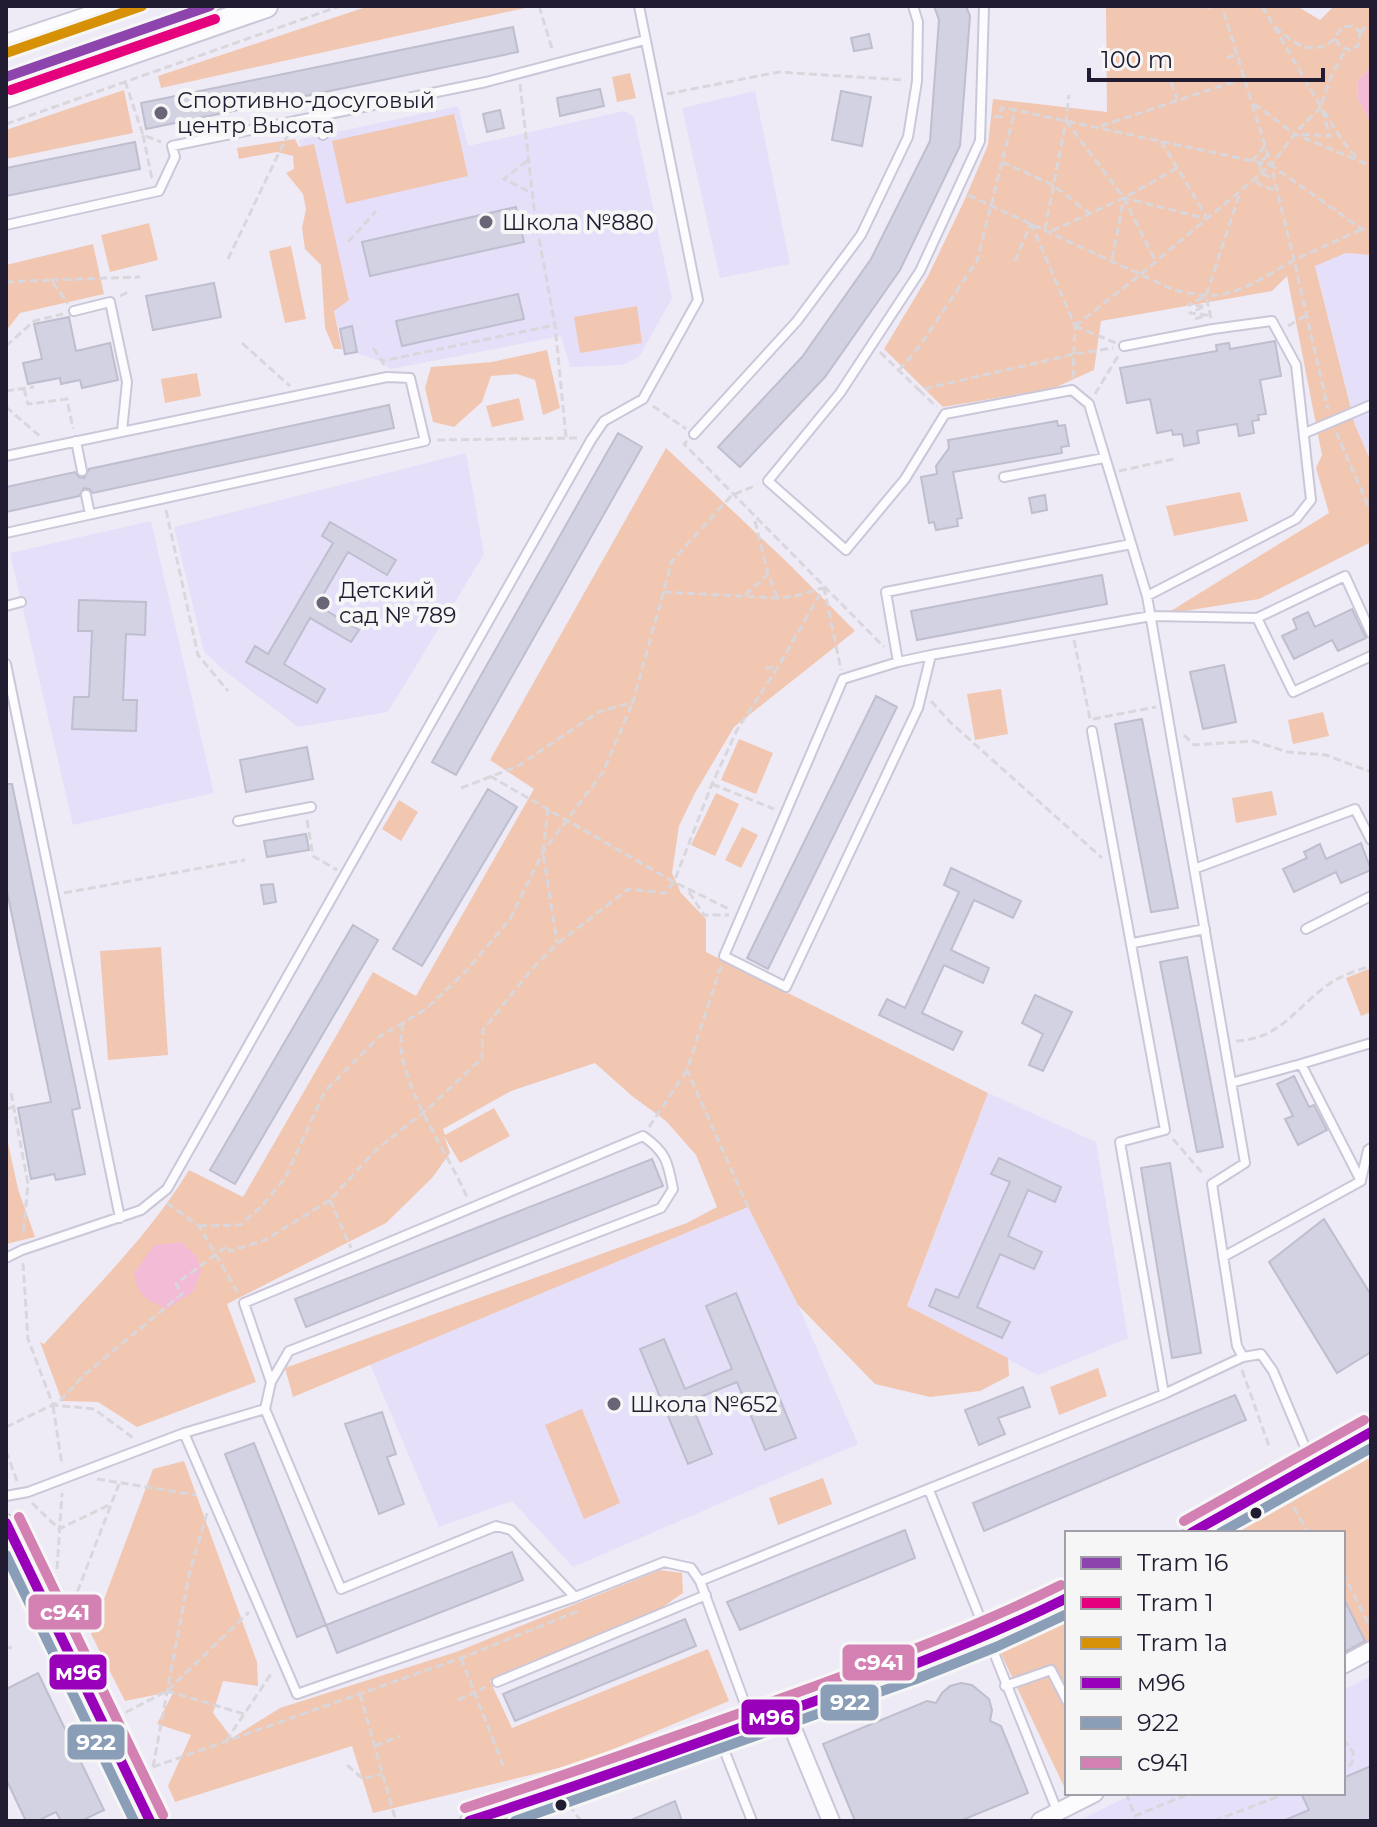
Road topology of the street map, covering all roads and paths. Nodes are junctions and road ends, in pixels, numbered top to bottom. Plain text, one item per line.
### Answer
1 (125, 6) edge
2 (266, 6) edge
3 (340, 6) edge
4 (539, 6) edge
5 (639, 6) edge
6 (913, 6) edge
7 (984, 6) edge
8 (1214, 6) edge
9 (1222, 6) edge
10 (1262, 6) edge
11 (1208, 8) dead end
12 (1371, 23) edge
13 (1273, 25) junction
14 (1360, 32) junction
15 (1336, 39) junction
16 (645, 40) junction
17 (6, 46) edge
18 (1345, 50) junction
19 (1238, 54) junction
20 (1227, 58) dead end
21 (556, 63) junction
22 (519, 73) junction
23 (1246, 77) junction
24 (125, 81) junction
25 (917, 81) junction
26 (1171, 82) dead end
27 (1069, 95) dead end
28 (6, 96) edge
29 (657, 96) junction
30 (1177, 99) junction
31 (1254, 104) junction
32 (1321, 107) junction
33 (1015, 110) junction
34 (982, 115) junction
35 (318, 116) junction
36 (295, 121) junction
37 (1066, 121) junction
38 (6, 124) edge
39 (1097, 127) junction
40 (1295, 134) junction
41 (143, 135) junction
42 (323, 135) dead end
43 (1161, 141) junction
44 (172, 146) junction
45 (1265, 146) junction
46 (1268, 155) junction
47 (1359, 160) junction
48 (528, 161) junction
49 (1252, 161) junction
50 (1002, 162) junction
51 (1259, 163) junction
52 (1271, 165) junction
53 (1371, 166) edge
54 (1177, 168) junction
55 (1261, 173) junction
56 (1255, 179) junction
57 (1274, 180) junction
58 (1053, 185) junction
59 (958, 190) junction
60 (1277, 190) junction
61 (1240, 191) junction
62 (155, 192) junction
63 (532, 193) junction
64 (1124, 198) junction
65 (988, 203) dead end
66 (376, 211) dead end
67 (1090, 214) junction
68 (1208, 219) junction
69 (6, 225) edge
70 (1045, 229) dead end
71 (1362, 229) junction
72 (1050, 232) dead end
73 (1371, 233) edge
74 (348, 242) dead end
75 (228, 259) dead end
76 (1015, 261) dead end
77 (1112, 261) dead end
78 (1156, 262) junction
79 (140, 277) dead end
80 (51, 280) junction
81 (6, 282) edge
82 (1206, 296) junction
83 (74, 311) junction
84 (1307, 315) dead end
85 (555, 325) junction
86 (1075, 326) junction
87 (1211, 326) junction
88 (1278, 332) junction
89 (242, 343) dead end
90 (872, 344) junction
91 (6, 346) edge
92 (1124, 346) junction
93 (373, 348) dead end
94 (1075, 354) junction
95 (382, 361) junction
96 (899, 370) junction
97 (387, 377) junction
98 (34, 387) dead end
99 (24, 389) junction
100 (919, 390) junction
101 (1072, 390) junction
102 (6, 391) edge
103 (299, 395) junction
104 (643, 399) junction
105 (1089, 404) junction
106 (1371, 405) edge
107 (6, 407) edge
108 (945, 414) junction
109 (122, 431) junction
110 (1305, 433) junction
111 (694, 434) junction
112 (76, 441) junction
113 (425, 441) junction
114 (51, 446) junction
115 (6, 456) edge
116 (1104, 458) junction
117 (1178, 458) dead end
118 (82, 471) dead end
119 (1109, 474) junction
120 (1004, 477) dead end
121 (768, 481) junction
122 (86, 495) dead end
123 (732, 495) junction
124 (163, 498) junction
125 (90, 514) junction
126 (755, 517) junction
127 (6, 533) edge
128 (1131, 544) junction
129 (768, 574) junction
130 (824, 587) junction
131 (663, 592) junction
132 (745, 595) junction
133 (1147, 596) junction
134 (778, 598) junction
135 (21, 602) dead end
136 (6, 606) edge
137 (1151, 616) junction
138 (1257, 618) junction
139 (1072, 630) junction
140 (1371, 633) edge
141 (931, 655) junction
142 (1371, 656) edge
143 (898, 662) junction
144 (6, 664) edge
145 (778, 667) junction
146 (765, 668) dead end
147 (843, 679) junction
148 (921, 690) junction
149 (228, 691) dead end
150 (633, 702) junction
151 (1166, 705) junction
152 (1092, 731) dead end
153 (1371, 772) edge
154 (490, 776) junction
155 (712, 784) junction
156 (461, 788) dead end
157 (308, 808) joint
158 (548, 808) junction
159 (785, 814) junction
160 (238, 821) dead end
161 (568, 821) junction
162 (1371, 840) edge
163 (543, 852) junction
164 (245, 860) dead end
165 (1194, 869) junction
166 (339, 871) dead end
167 (1119, 873) junction
168 (674, 882) junction
169 (687, 889) junction
170 (52, 895) junction
171 (1371, 896) edge
172 (742, 915) junction
173 (1205, 929) junction
174 (1306, 929) dead end
175 (1133, 943) junction
176 (557, 944) junction
177 (724, 956) junction
178 (1371, 966) edge
179 (403, 1023) junction
180 (1224, 1042) junction
181 (1371, 1043) edge
182 (1301, 1064) junction
183 (687, 1070) junction
184 (1231, 1083) junction
185 (11, 1093) dead end
186 (14, 1107) junction
187 (6, 1109) edge
188 (424, 1112) junction
189 (1165, 1130) junction
190 (643, 1136) junction
191 (1371, 1148) edge
192 (1361, 1181) junction
193 (1212, 1184) junction
194 (157, 1196) junction
195 (330, 1200) junction
196 (748, 1207) dead end
197 (471, 1208) junction
198 (120, 1218) junction
199 (199, 1226) junction
200 (22, 1250) junction
201 (215, 1255) junction
202 (355, 1257) junction
203 (1223, 1257) junction
204 (6, 1258) edge
205 (244, 1303) junction
206 (1241, 1358) junction
207 (271, 1382) junction
208 (1164, 1394) junction
209 (53, 1405) junction
210 (265, 1409) junction
211 (6, 1427) edge
212 (1371, 1432) edge
213 (184, 1433) junction
214 (1269, 1446) dead end
215 (146, 1447) junction
216 (6, 1451) edge
217 (1313, 1467) junction
218 (75, 1474) junction
219 (64, 1479) junction
220 (119, 1484) junction
221 (929, 1490) junction
222 (21, 1494) junction
223 (1285, 1494) dead end
224 (6, 1496) edge
225 (211, 1497) junction
226 (111, 1504) junction
227 (6, 1523) edge
228 (59, 1529) junction
229 (1195, 1531) edge
230 (1308, 1531) edge
231 (12, 1553) edge
232 (57, 1569) dead end
233 (1345, 1577) edge
234 (700, 1581) junction
235 (706, 1595) junction
236 (575, 1597) junction
237 (1065, 1599) edge
238 (73, 1603) dead end
239 (258, 1604) junction
240 (581, 1610) dead end
241 (1371, 1629) edge
242 (986, 1637) junction
243 (6, 1647) edge
244 (12, 1648) dead end
245 (1371, 1650) edge
246 (461, 1658) junction
247 (282, 1659) junction
248 (1345, 1664) edge
249 (497, 1682) joint
250 (1005, 1686) junction
251 (167, 1691) junction
252 (475, 1692) junction
253 (360, 1694) junction
254 (1065, 1697) edge
255 (458, 1700) dead end
256 (786, 1712) junction
257 (125, 1713) dead end
258 (244, 1714) junction
259 (752, 1724) junction
260 (400, 1736) dead end
261 (719, 1737) junction
262 (226, 1741) junction
263 (1345, 1742) edge
264 (375, 1746) junction
265 (347, 1765) dead end
266 (504, 1768) dead end
267 (1345, 1769) edge
268 (382, 1774) junction
269 (1090, 1795) edge
270 (1127, 1795) edge
271 (1186, 1795) edge
272 (1282, 1795) edge
273 (567, 1804) dead end
274 (1065, 1805) edge
275 (125, 1812) dead end
276 (395, 1818) dead end
277 (126, 1821) edge
278 (150, 1821) edge
279 (469, 1821) edge
280 (581, 1821) edge
281 (752, 1821) edge
282 (831, 1821) edge
283 (1040, 1821) edge
284 (1214, 1821) edge

1 - 17 main road
2 - 28 main road
3 - 24 path
4 - 21 path
5 - 16 lane
6 - 25 lane
7 - 34 lane
8 - 11 path
9 - 19 path
10 - 13 path
12 - 14 path
13 - 15 path
13 - 32 path
14 - 15 path
14 - 18 path
15 - 18 path
16 - 21 lane
16 - 29 lane
18 - 32 path
19 - 20 path
19 - 23 path
21 - 22 lane
22 - 35 lane
22 - 48 path
23 - 30 path
23 - 31 path
24 - 38 path
24 - 41 path
25 - 29 path
25 - 111 lane
26 - 30 path
27 - 37 path
29 - 104 lane
30 - 39 path
31 - 40 path
31 - 45 path
32 - 40 path
32 - 40 path
32 - 47 path
33 - 34 path
33 - 37 path
33 - 50 path
34 - 59 lane
35 - 36 lane
35 - 42 lane
36 - 44 lane
36 - 75 path
37 - 39 path
37 - 58 path
37 - 64 path
39 - 43 path
40 - 47 path
40 - 52 path
41 - 44 path
41 - 62 path
43 - 49 path
43 - 54 path
44 - 62 lane
45 - 46 path
45 - 49 path
46 - 51 path
46 - 52 path
47 - 53 path
48 - 63 path
48 - 63 path
49 - 51 path
50 - 58 path
50 - 96 path
51 - 52 path
51 - 55 path
52 - 55 path
52 - 57 path
52 - 71 path
54 - 64 path
54 - 68 path
55 - 56 path
55 - 57 path
56 - 60 path
56 - 61 path
57 - 60 path
58 - 67 path
58 - 70 path
59 - 65 path
59 - 90 lane
60 - 71 path
61 - 68 path
61 - 82 path
62 - 69 lane
63 - 85 path
64 - 67 path
64 - 68 path
64 - 77 path
64 - 78 path
66 - 74 path
67 - 72 path
68 - 78 path
71 - 73 path
76 - 86 path
78 - 86 path
79 - 80 path
80 - 81 path
80 - 83 path
82 - 87 path
82 - 87 path
83 - 91 path
83 - 109 lane
84 - 88 path
85 - 95 path
85 - 113 path
86 - 92 path
86 - 94 path
87 - 88 lane
87 - 92 lane
88 - 110 lane
89 - 103 path
90 - 96 path
90 - 121 lane
92 - 94 path
92 - 105 path
93 - 95 path
94 - 100 path
94 - 101 path
95 - 97 path
96 - 100 path
97 - 103 lane
97 - 113 lane
98 - 99 path
99 - 102 path
99 - 112 path
100 - 108 path
101 - 105 lane
101 - 108 lane
103 - 109 lane
104 - 111 path
104 - 194 lane
105 - 116 lane
106 - 110 lane
107 - 114 path
108 - 121 lane
109 - 112 lane
110 - 133 lane
111 - 123 path
112 - 114 lane
112 - 118 lane
113 - 124 lane
114 - 115 lane
116 - 119 lane
116 - 120 lane
117 - 119 path
119 - 128 lane
121 - 123 path
122 - 125 lane
123 - 126 path
123 - 131 path
124 - 125 lane
124 - 149 path
125 - 127 lane
126 - 129 path
126 - 130 path
128 - 133 lane
128 - 143 lane
129 - 132 path
129 - 134 path
130 - 134 path
130 - 143 path
130 - 145 path
130 - 147 path
131 - 132 path
131 - 150 path
132 - 134 path
133 - 137 lane
135 - 136 lane
137 - 138 lane
137 - 139 lane
137 - 151 lane
138 - 140 lane
138 - 142 lane
139 - 141 lane
139 - 151 path
141 - 143 lane
141 - 148 lane
143 - 147 lane
144 - 170 lane
145 - 146 path
145 - 155 path
147 - 159 lane
148 - 167 path
148 - 177 lane
150 - 154 path
150 - 161 path
151 - 153 path
151 - 165 lane
152 - 167 lane
154 - 156 path
154 - 158 path
155 - 159 path
155 - 168 path
157 - 160 lane
157 - 166 path
158 - 161 path
158 - 163 path
159 - 172 lane
161 - 163 path
161 - 168 path
162 - 165 lane
163 - 176 path
163 - 179 path
164 - 170 path
165 - 173 lane
167 - 175 lane
168 - 169 path
168 - 176 path
169 - 172 path
169 - 172 path
170 - 198 lane
171 - 174 lane
172 - 177 lane
173 - 175 lane
173 - 180 lane
175 - 189 lane
176 - 188 path
177 - 183 path
178 - 180 path
179 - 188 path
179 - 199 path
180 - 184 lane
181 - 182 lane
182 - 184 lane
182 - 192 lane
183 - 190 path
183 - 196 path
184 - 193 lane
185 - 186 path
186 - 187 path
186 - 200 path
188 - 195 path
188 - 197 path
189 - 193 path
189 - 208 lane
190 - 197 lane
190 - 207 lane
191 - 192 lane
192 - 203 lane
193 - 203 lane
194 - 198 lane
194 - 199 path
195 - 201 path
195 - 202 path
197 - 202 lane
198 - 200 lane
199 - 201 path
200 - 204 lane
200 - 209 path
201 - 205 path
201 - 209 path
202 - 205 lane
203 - 206 lane
205 - 207 lane
206 - 208 lane
206 - 214 path
206 - 217 lane
207 - 210 lane
208 - 221 lane
209 - 211 path
209 - 215 path
209 - 219 path
210 - 213 lane
210 - 236 lane
212 - 217 street
213 - 215 lane
213 - 225 lane
215 - 218 lane
216 - 222 path
217 - 229 street
218 - 219 lane
218 - 220 path
219 - 222 lane
219 - 228 path
220 - 225 path
220 - 226 path
221 - 234 lane
221 - 242 lane
222 - 224 lane
222 - 228 path
223 - 230 path
225 - 239 lane
225 - 251 path
226 - 228 path
226 - 238 path
227 - 231 street
228 - 232 path
231 - 278 street
233 - 241 path
234 - 235 lane
234 - 236 lane
235 - 249 lane
235 - 259 lane
236 - 247 lane
237 - 242 street
239 - 247 lane
239 - 251 path
240 - 246 path
242 - 250 lane
242 - 256 street
243 - 244 path
245 - 248 street
246 - 252 path
246 - 253 path
247 - 258 path
249 - 252 path
250 - 254 lane
250 - 274 lane
251 - 257 path
251 - 258 path
251 - 262 path
252 - 255 path
252 - 266 path
253 - 262 path
253 - 264 path
256 - 259 street
256 - 282 street
258 - 262 path
259 - 261 street
260 - 264 path
261 - 279 street
261 - 281 lane
263 - 267 path
264 - 268 path
265 - 268 path
268 - 276 path
269 - 274 street
270 - 271 path
272 - 284 path
273 - 280 path
274 - 283 street
275 - 277 path

